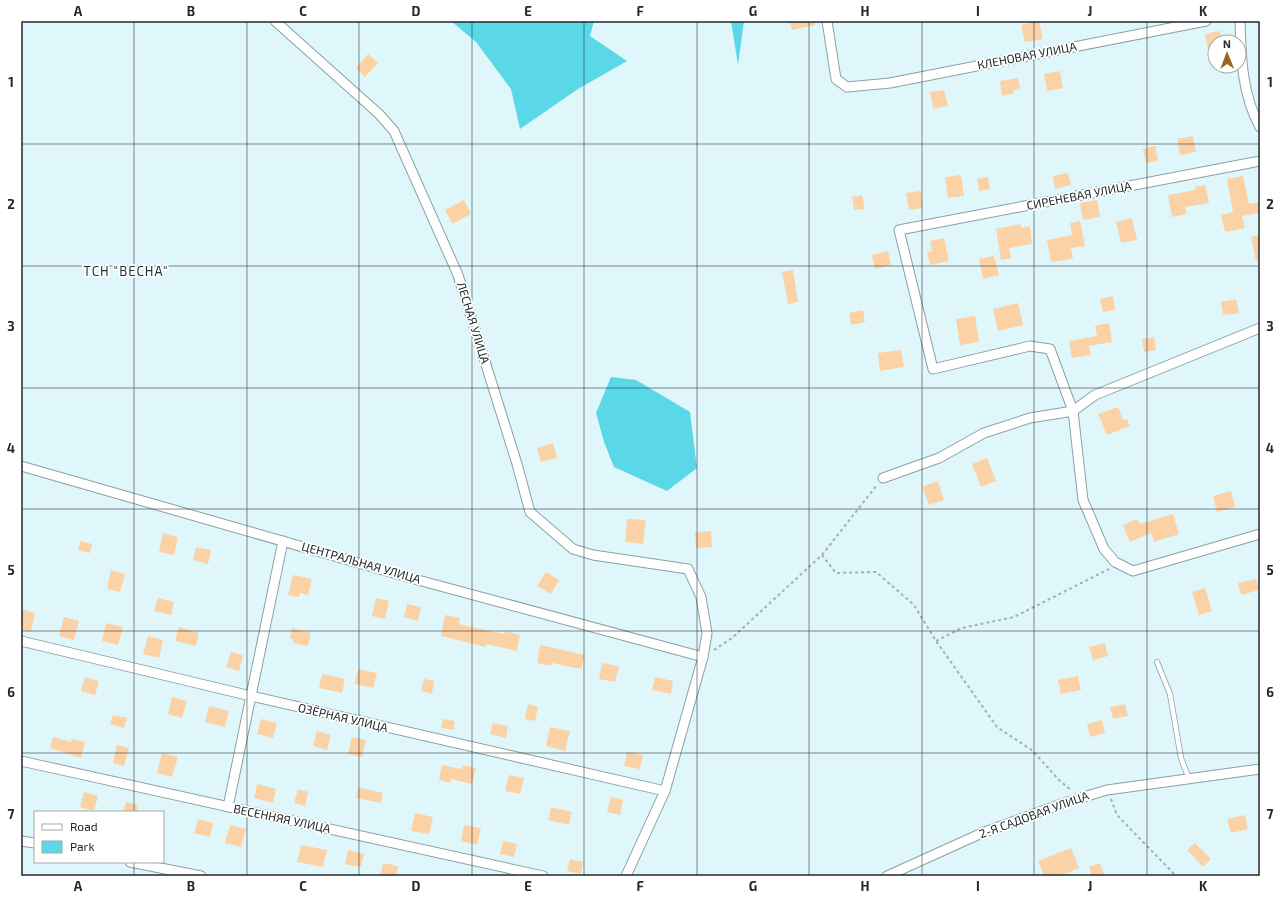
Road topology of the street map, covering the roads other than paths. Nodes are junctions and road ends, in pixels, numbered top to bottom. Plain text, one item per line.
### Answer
1 (275, 21) edge
2 (828, 21) edge
3 (1206, 21) edge
4 (1240, 21) edge
5 (1260, 127) edge
6 (1260, 161) edge
7 (1260, 328) edge
8 (1073, 411) junction
9 (21, 466) edge
10 (883, 478) road end
11 (1260, 534) edge
12 (283, 541) junction
13 (21, 641) edge
14 (703, 657) junction
15 (1157, 662) dead end
16 (251, 696) junction
17 (21, 761) edge
18 (1260, 769) edge
19 (1188, 779) junction
20 (665, 791) junction
21 (228, 807) junction
22 (21, 841) edge
23 (34, 843) edge
24 (135, 863) edge
25 (902, 872) edge
26 (201, 876) edge
27 (543, 876) edge
28 (626, 876) edge
29 (887, 876) edge

1 - 14 street, ЛЕСНАЯ УЛИЦА
2 - 3 street, КЛЕНОВАЯ УЛИЦА
4 - 5 street
6 - 8 street, СИРЕНЕВАЯ УЛИЦА
7 - 8 street
8 - 10 street
8 - 11 street
9 - 12 street, ЦЕНТРАЛЬНАЯ УЛИЦА
12 - 14 street, ЦЕНТРАЛЬНАЯ УЛИЦА
12 - 16 street
13 - 16 street, ОЗЁРНАЯ УЛИЦА
14 - 20 street
15 - 19 lane
16 - 20 street, ОЗЁРНАЯ УЛИЦА
16 - 21 street
17 - 21 street, ВЕСЕННЯЯ УЛИЦА
18 - 19 street, 2-Я САДОВАЯ УЛИЦА
19 - 25 street, 2-Я САДОВАЯ УЛИЦА
20 - 28 street
21 - 27 street, ВЕСЕННЯЯ УЛИЦА
22 - 23 street
24 - 26 street
25 - 29 street, 2-Я САДОВАЯ УЛИЦА

